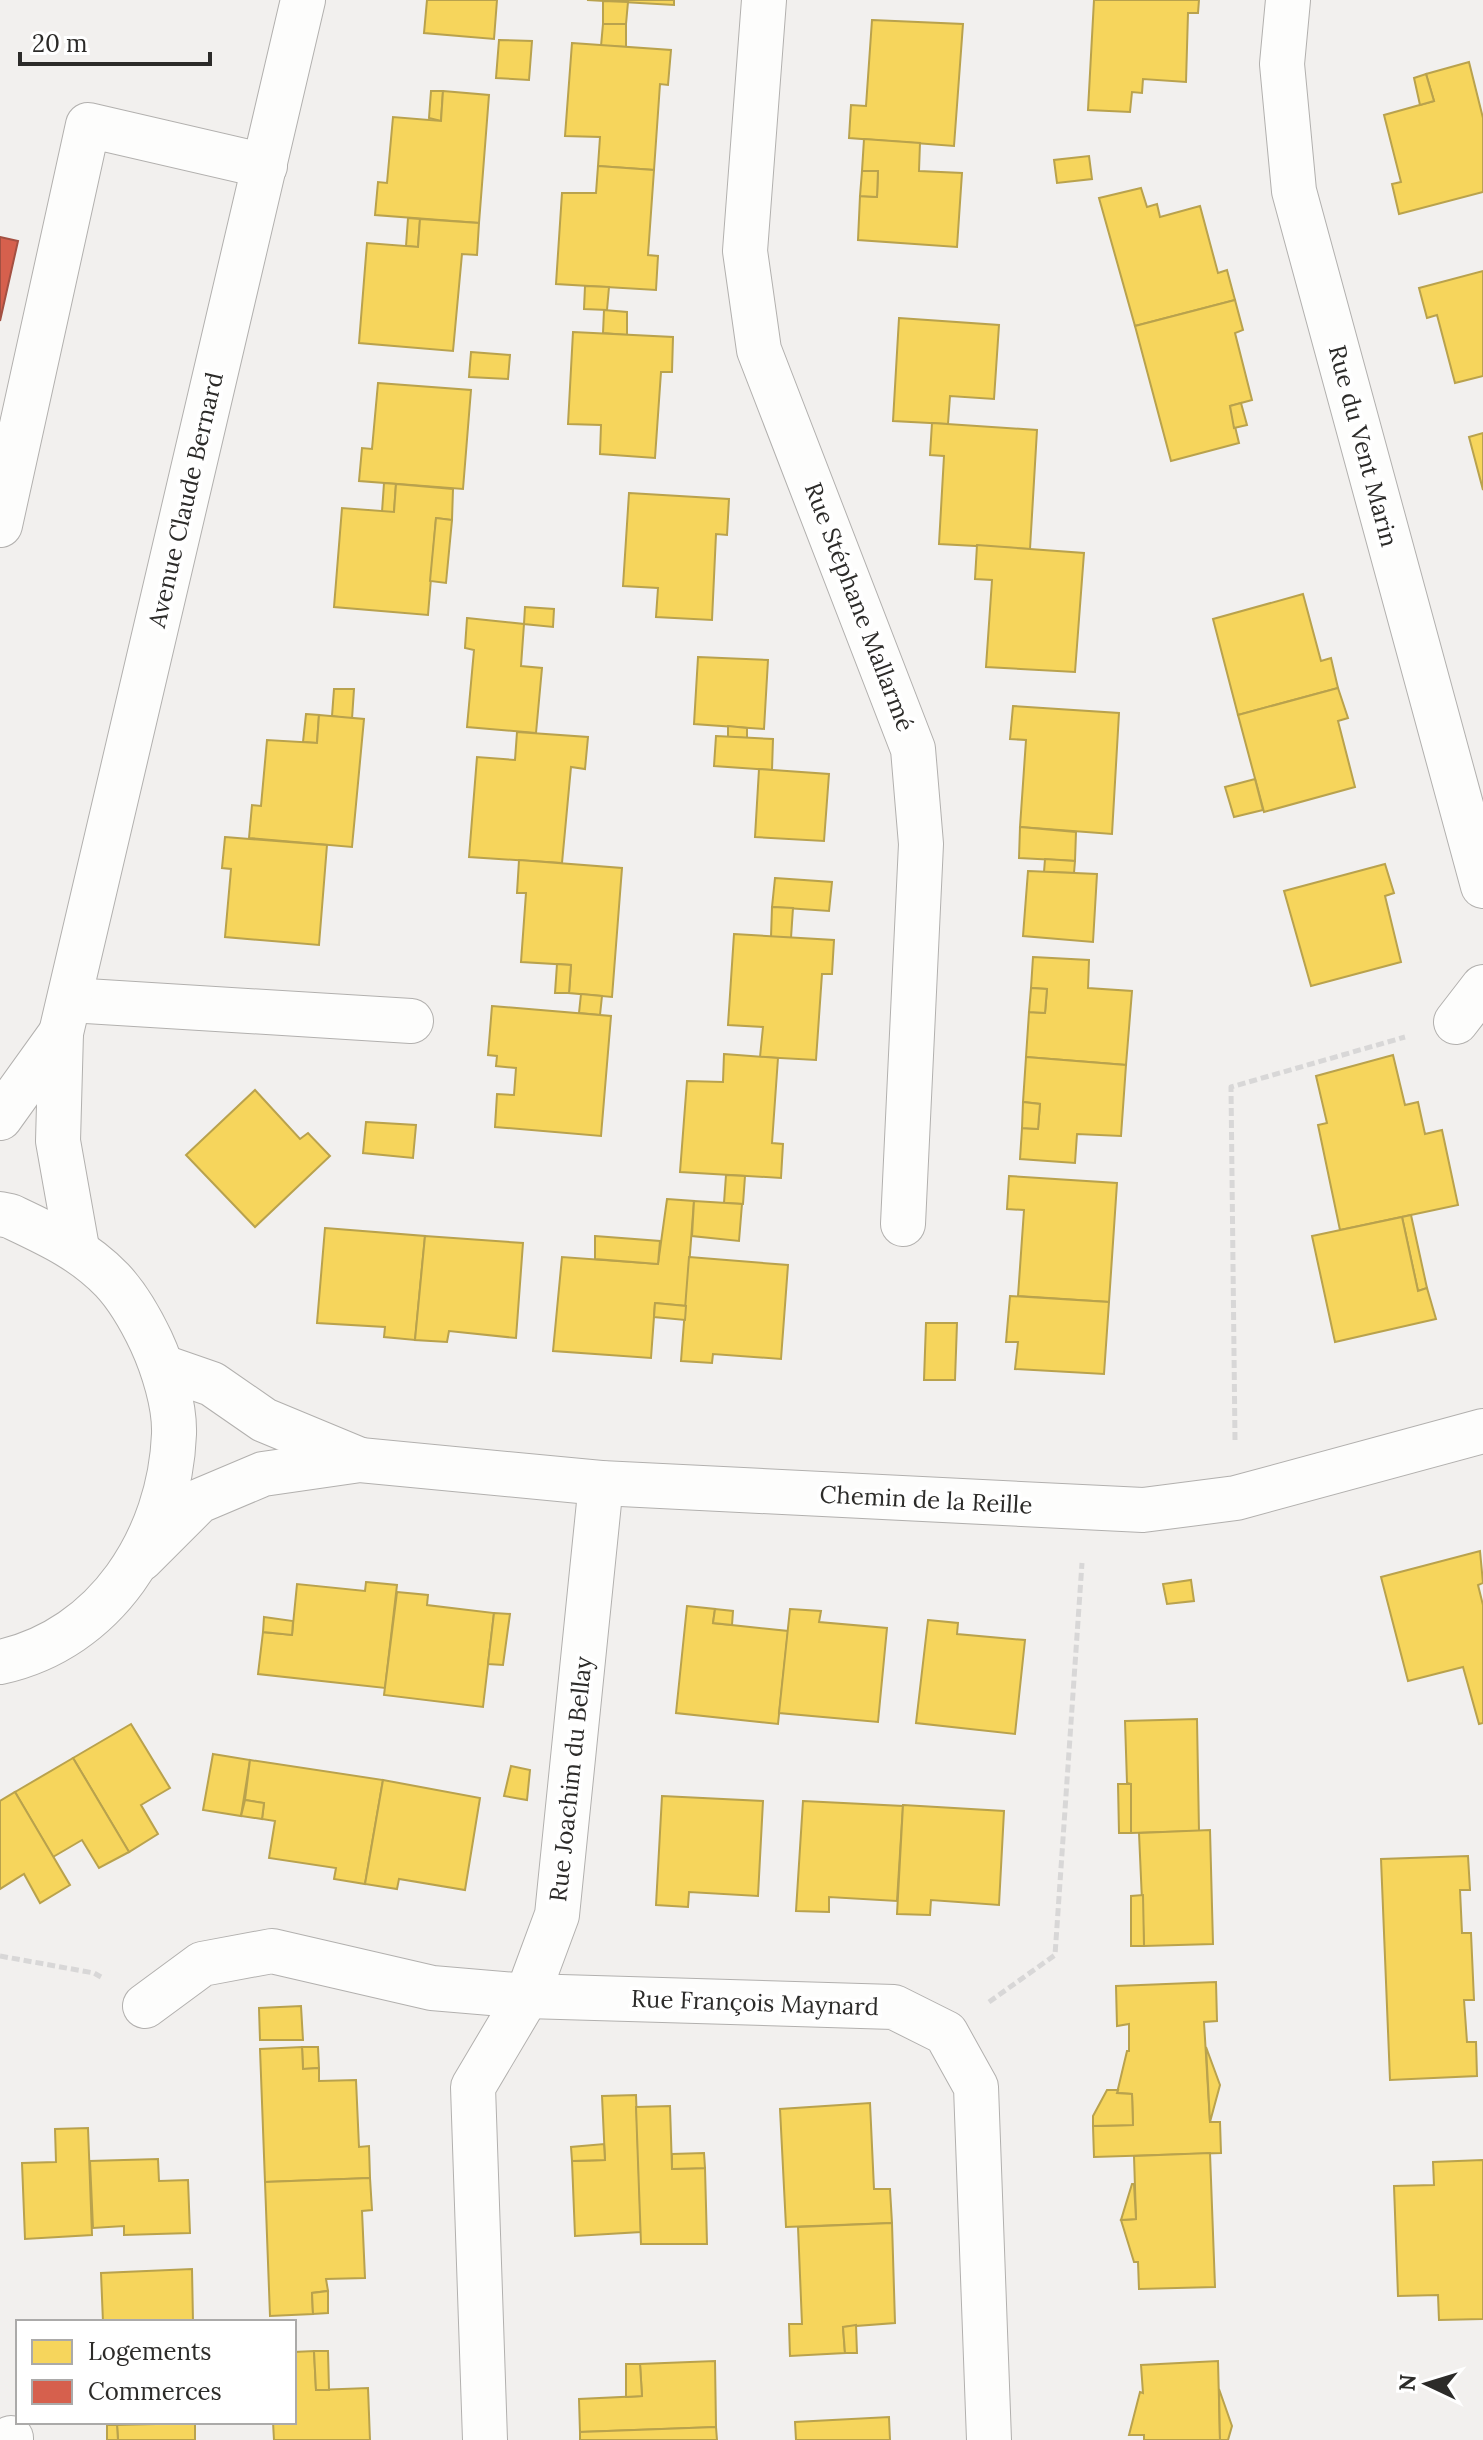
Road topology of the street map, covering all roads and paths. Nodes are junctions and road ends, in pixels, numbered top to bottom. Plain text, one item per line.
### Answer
1 (303, 0) edge
2 (764, 0) edge
3 (1288, 0) edge
4 (265, 166) junction
5 (0, 525) edge
6 (1483, 886) edge
7 (1483, 987) edge
8 (65, 1016) junction
9 (411, 1021) dead end
10 (1456, 1022) joint
11 (0, 1118) edge
12 (0, 1214) edge
13 (903, 1224) dead end
14 (77, 1248) junction
15 (163, 1367) junction
16 (1483, 1431) edge
17 (360, 1460) junction
18 (601, 1483) junction
19 (1236, 1498) junction
20 (1086, 1508) junction
21 (141, 1559) junction
22 (0, 1662) edge
23 (0, 1956) edge
24 (527, 1996) junction
25 (145, 2006) joint
26 (946, 2033) junction
27 (485, 2440) edge
28 (989, 2440) edge

1 - 4 street, Avenue Claude Bernard
2 - 13 street, Rue Stéphane Mallarmé
3 - 6 street, Rue du Vent Marin
4 - 5 street
4 - 8 street, Avenue Claude Bernard
7 - 10 street
8 - 9 street
8 - 11 street, Avenue Claude Bernard
8 - 14 street, Avenue Claude Bernard
10 - 19 path
12 - 14 street
14 - 15 street
15 - 17 street, Chemin de la Reille
15 - 21 street
16 - 19 street, Chemin de la Reille
17 - 18 street, Chemin de la Reille
17 - 21 street, Chemin de la Reille
18 - 20 street, Chemin de la Reille
18 - 24 street, Rue Joachim du Bellay
19 - 20 street, Chemin de la Reille
20 - 26 path
21 - 22 street
23 - 25 path
24 - 25 street, Rue François Maynard
24 - 26 street, Rue François Maynard
24 - 27 street, Rue Joachim du Bellay
26 - 28 street

